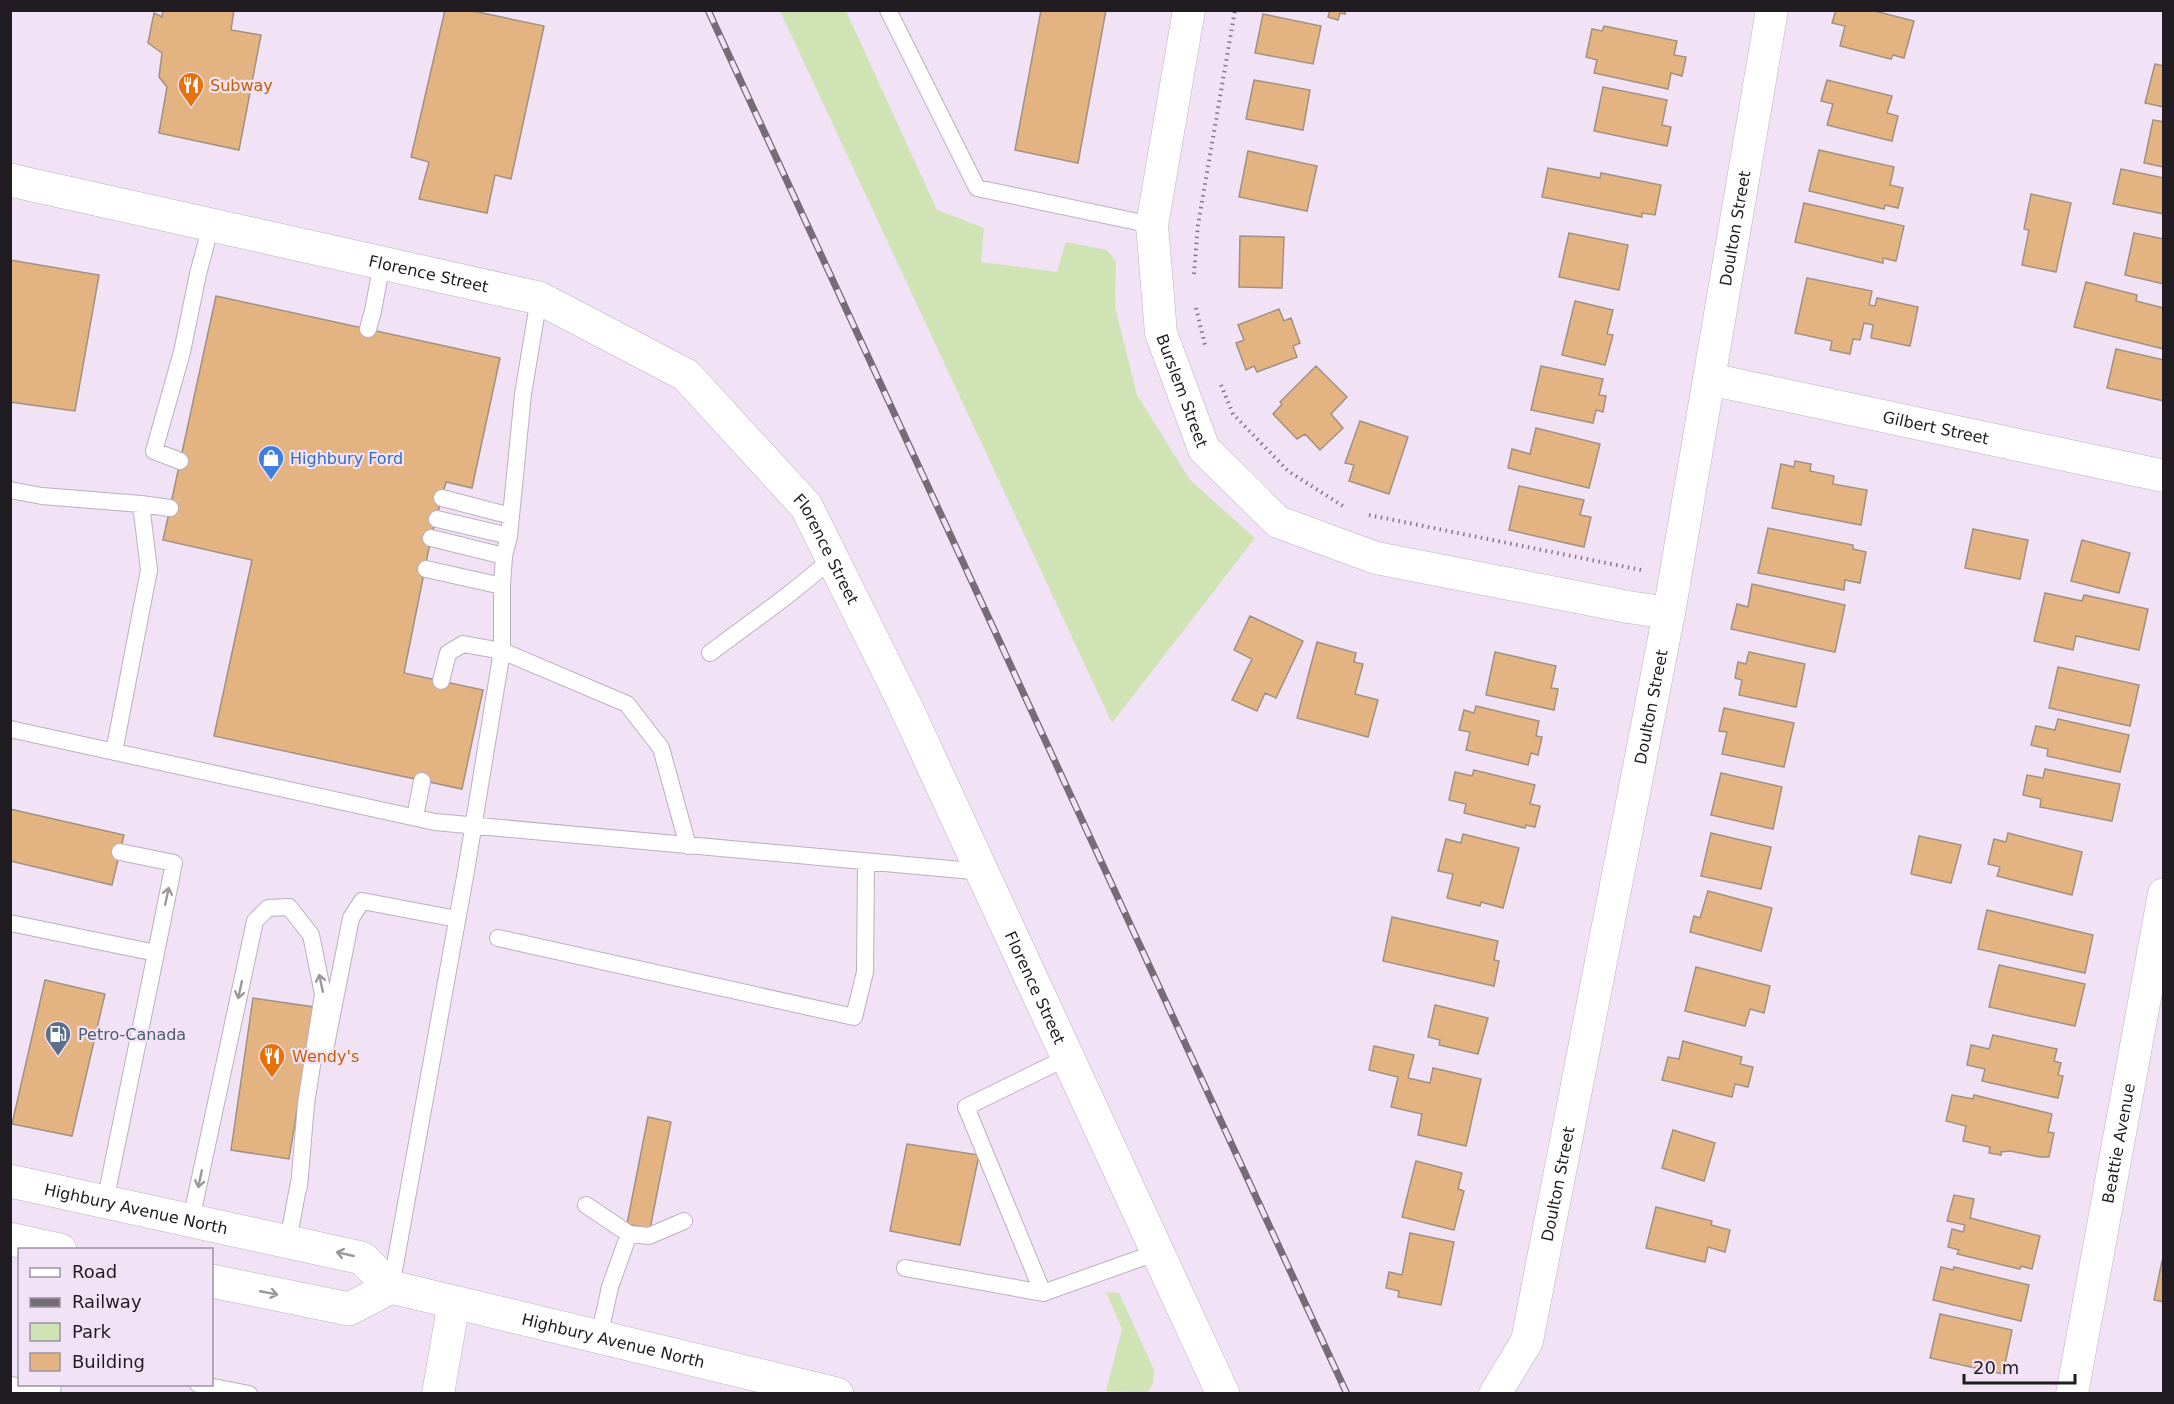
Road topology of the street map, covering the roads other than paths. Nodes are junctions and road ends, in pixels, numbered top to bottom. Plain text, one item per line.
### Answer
1 (888, 10) edge
2 (1190, 10) edge
3 (1772, 10) edge
4 (10, 180) edge
5 (211, 225) junction
6 (1152, 225) junction
7 (382, 263) junction
8 (540, 298) junction
9 (368, 329) dead end
10 (1709, 379) junction
11 (180, 461) dead end
12 (2163, 476) edge
13 (10, 489) edge
14 (442, 498) dead end
15 (141, 504) junction
16 (170, 508) dead end
17 (511, 516) junction
18 (437, 519) dead end
19 (509, 536) junction
20 (431, 538) dead end
21 (504, 556) junction
22 (832, 558) junction
23 (426, 569) dead end
24 (502, 586) junction
25 (1669, 613) junction
26 (502, 651) junction
27 (710, 653) dead end
28 (441, 681) dead end
29 (10, 729) edge
30 (114, 752) junction
31 (422, 781) dead end
32 (415, 817) junction
33 (473, 825) junction
34 (688, 846) junction
35 (120, 852) dead end
36 (866, 862) junction
37 (982, 872) junction
38 (2163, 894) edge
39 (457, 919) junction
40 (10, 923) edge
41 (498, 938) dead end
42 (156, 953) junction
43 (1068, 1057) junction
44 (10, 1181) edge
45 (298, 1187) junction
46 (105, 1202) junction
47 (586, 1205) dead end
48 (191, 1220) junction
49 (684, 1221) dead end
50 (629, 1234) junction
51 (10, 1239) edge
52 (288, 1241) junction
53 (51, 1248) edge
54 (1158, 1252) junction
55 (906, 1268) dead end
56 (213, 1281) edge
57 (391, 1287) junction
58 (1043, 1293) junction
59 (454, 1302) junction
60 (599, 1337) junction
61 (18, 1386) edge
62 (208, 1386) edge
63 (52, 1390) edge
64 (249, 1394) edge
65 (438, 1394) edge
66 (837, 1394) edge
67 (1223, 1394) edge
68 (1495, 1394) edge
69 (2072, 1394) edge

1 - 6 lane
2 - 6 street, Burslem Street
3 - 10 street, Doulton Street
4 - 5 main road, Florence Street
5 - 7 main road, Florence Street
5 - 11 lane
6 - 25 street, Burslem Street
7 - 8 main road, Florence Street
7 - 9 lane
8 - 17 lane
8 - 22 main road, Florence Street
10 - 12 street, Gilbert Street
10 - 25 street, Doulton Street
13 - 15 lane
14 - 17 lane
15 - 16 lane
15 - 30 lane
17 - 19 lane
18 - 19 lane
19 - 21 lane
20 - 21 lane
21 - 24 lane
22 - 27 lane
22 - 37 main road, Florence Street
23 - 24 lane
24 - 26 lane
25 - 68 street, Doulton Street
26 - 28 lane
26 - 33 lane
26 - 34 lane
29 - 30 lane
30 - 32 lane
31 - 32 lane
32 - 33 lane
33 - 34 lane
33 - 39 lane
34 - 36 lane
42 -> 35 lane
36 - 37 lane
36 - 41 lane
37 - 43 main road, Florence Street
38 - 69 street, Beattie Avenue
39 - 45 lane
39 - 57 lane
40 - 42 lane
42 - 46 lane
43 - 54 main road, Florence Street
43 - 58 lane
44 - 46 main road, Highbury Avenue North
45 -> 48 lane
45 - 52 lane
46 - 48 main road, Highbury Avenue North
47 - 50 lane
48 - 52 main road, Highbury Avenue North
49 - 50 lane
50 - 60 lane
51 - 53 main road
57 -> 52 main road, Highbury Avenue North
54 - 58 lane
54 - 67 main road, Florence Street
55 - 58 lane
56 -> 57 main road
57 - 59 main road, Highbury Avenue North
59 - 60 main road, Highbury Avenue North
59 - 65 street
60 - 66 main road, Highbury Avenue North
61 - 63 lane
62 - 64 lane

